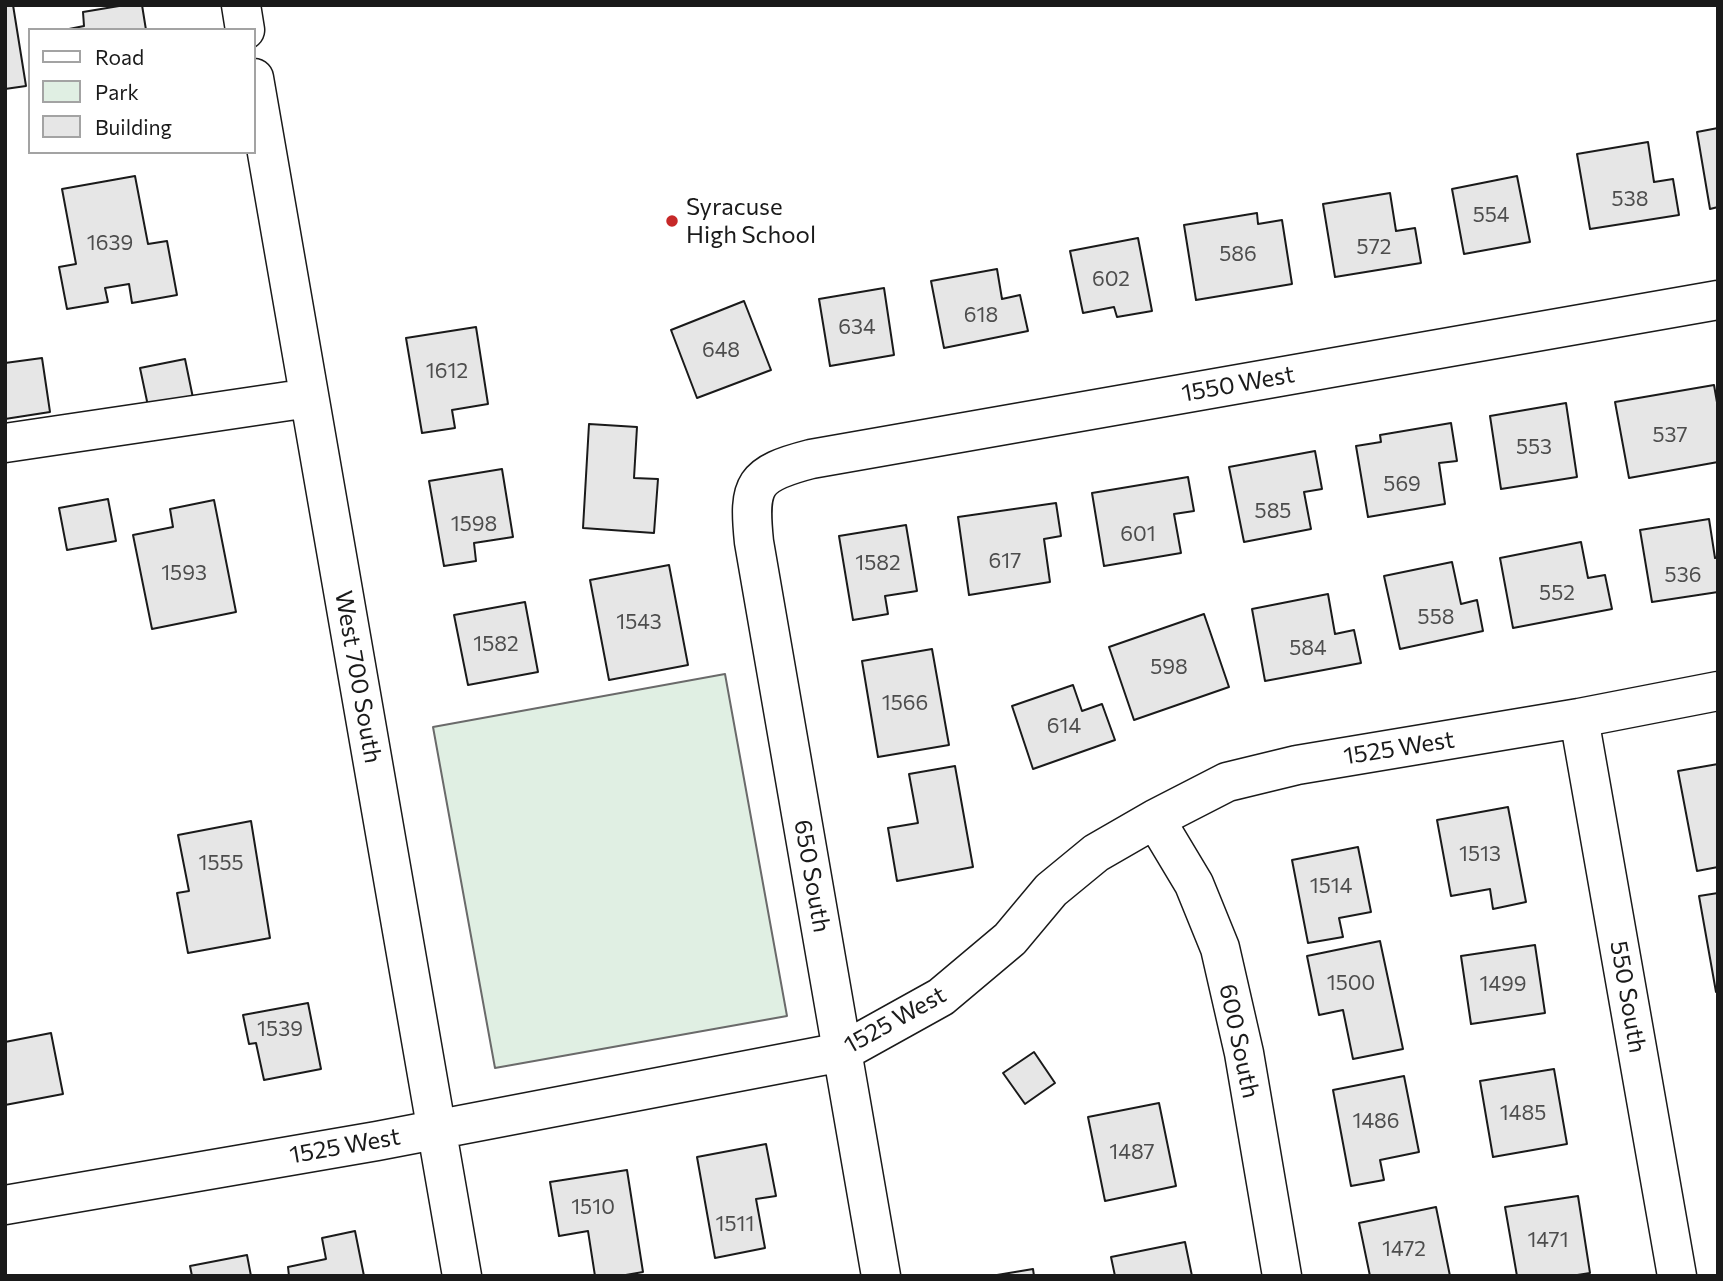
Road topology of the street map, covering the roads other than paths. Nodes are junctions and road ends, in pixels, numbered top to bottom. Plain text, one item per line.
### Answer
1 (241, 5) edge
2 (245, 28) edge
3 (256, 90) edge
4 (1718, 300) edge
5 (309, 398) junction
6 (5, 443) edge
7 (762, 478) joint
8 (1718, 691) edge
9 (1579, 719) junction
10 (1155, 819) junction
11 (842, 1052) junction
12 (437, 1129) junction
13 (5, 1205) edge
14 (462, 1276) edge
15 (881, 1276) edge
16 (1282, 1276) edge
17 (1677, 1276) edge

1 - 2 street
3 - 5 street, West 700 South
4 - 7 street, 1550 West
5 - 6 street
5 - 12 street, West 700 South
7 - 11 street, 650 South
8 - 9 street, 1525 West
9 - 10 street, 1525 West
9 - 17 street, 550 South
10 - 11 street, 1525 West
10 - 16 street, 600 South
11 - 12 street, 1525 West
11 - 15 street, 650 South
12 - 13 street, 1525 West
12 - 14 street, West 700 South

